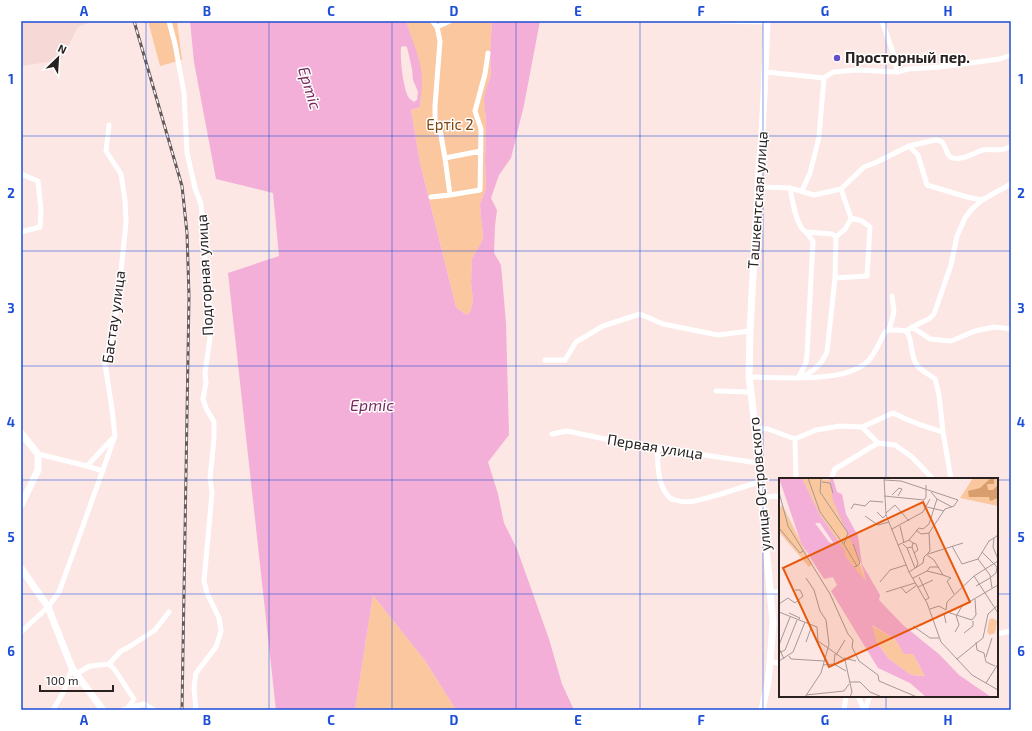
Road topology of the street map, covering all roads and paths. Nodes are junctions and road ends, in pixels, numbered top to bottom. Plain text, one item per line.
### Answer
1 (169, 21) edge
2 (432, 21) edge
3 (450, 21) edge
4 (721, 21) edge
5 (746, 21) edge
6 (767, 21) edge
7 (882, 21) edge
8 (437, 28) junction
9 (488, 53) dead end
10 (1011, 55) edge
11 (766, 72) junction
12 (897, 72) junction
13 (824, 78) junction
14 (108, 125) dead end
15 (909, 146) junction
16 (1011, 146) edge
17 (481, 151) junction
18 (445, 158) junction
19 (21, 174) edge
20 (1011, 184) edge
21 (759, 187) junction
22 (790, 188) junction
23 (841, 189) junction
24 (802, 191) junction
25 (450, 195) junction
26 (431, 197) dead end
27 (982, 200) junction
28 (851, 218) junction
29 (21, 232) edge
30 (806, 232) junction
31 (836, 237) junction
32 (835, 278) junction
33 (892, 296) dead end
34 (912, 327) junction
35 (1011, 329) edge
36 (889, 330) junction
37 (750, 331) junction
38 (906, 331) junction
39 (545, 360) dead end
40 (749, 377) junction
41 (798, 378) junction
42 (716, 391) dead end
43 (751, 392) junction
44 (862, 427) junction
45 (755, 428) junction
46 (943, 432) junction
47 (21, 433) edge
48 (552, 434) dead end
49 (115, 436) junction
50 (795, 439) junction
51 (878, 443) junction
52 (657, 448) junction
53 (38, 454) junction
54 (758, 463) junction
55 (87, 466) junction
56 (103, 471) junction
57 (796, 478) edge
58 (831, 478) edge
59 (932, 478) edge
60 (951, 478) edge
61 (759, 482) junction
62 (779, 497) edge
63 (761, 498) junction
64 (21, 505) edge
65 (21, 568) edge
66 (769, 592) junction
67 (779, 593) edge
68 (48, 607) junction
69 (169, 612) dead end
70 (1011, 631) edge
71 (21, 632) edge
72 (998, 634) edge
73 (770, 662) junction
74 (779, 663) edge
75 (109, 664) junction
76 (74, 671) junction
77 (846, 697) edge
78 (858, 697) edge
79 (870, 697) edge
80 (126, 709) edge
81 (53, 710) edge
82 (103, 710) edge
83 (154, 710) edge
84 (196, 710) edge
85 (762, 710) edge
86 (844, 710) edge
87 (864, 710) edge

1 - 84 street, Подгорная улица
2 - 8 street
3 - 8 street
4 - 5 street, Ташкентская улица
5 - 6 street, Ташкентская улица
6 - 11 main road, Ташкентская улица
7 - 12 street
8 - 18 street
9 - 17 street
10 - 12 street
11 - 13 street
11 - 21 main road, Ташкентская улица
12 - 13 street
13 - 24 street
14 - 49 street, Бастау улица
15 - 16 street
15 - 23 street
15 - 27 street
17 - 18 street
17 - 25 street
18 - 25 street
19 - 29 street
20 - 27 street
21 - 22 street
21 - 37 main road, Ташкентская улица
22 - 24 street
22 - 30 street
23 - 24 street
23 - 28 street
25 - 26 street
27 - 34 street
28 - 31 street
28 - 32 street
30 - 31 street
30 - 41 street
31 - 32 street
32 - 41 street
33 - 36 street
34 - 35 street
34 - 38 street
36 - 38 street
36 - 41 street
37 - 39 street
37 - 40 main road, Ташкентская улица
38 - 46 street
40 - 41 street
40 - 43 main road, улица Островского
42 - 43 street
43 - 45 main road, улица Островского
44 - 46 street
44 - 50 street
44 - 51 street
45 - 50 street
45 - 54 main road, улица Островского
46 - 60 street
47 - 53 main road
48 - 52 street, Первая улица
49 - 55 street
49 - 56 street, Бастау улица
50 - 57 street
51 - 58 street
51 - 59 street
52 - 54 street, Первая улица
52 - 61 street
53 - 55 street
53 - 64 main road
54 - 61 main road, улица Островского
55 - 56 street
56 - 68 street, Бастау улица
61 - 63 main road, улица Островского
62 - 63 street
63 - 66 main road, улица Островского
65 - 68 main road
66 - 67 street
66 - 73 main road, улица Островского
68 - 71 street, Бастау улица
68 - 76 main road
69 - 75 street
70 - 72 street
73 - 74 street
73 - 85 main road, улица Островского
75 - 76 street
75 - 80 street
76 - 81 street
76 - 82 main road
77 - 86 street
78 - 87 street
79 - 87 street
80 - 83 street

